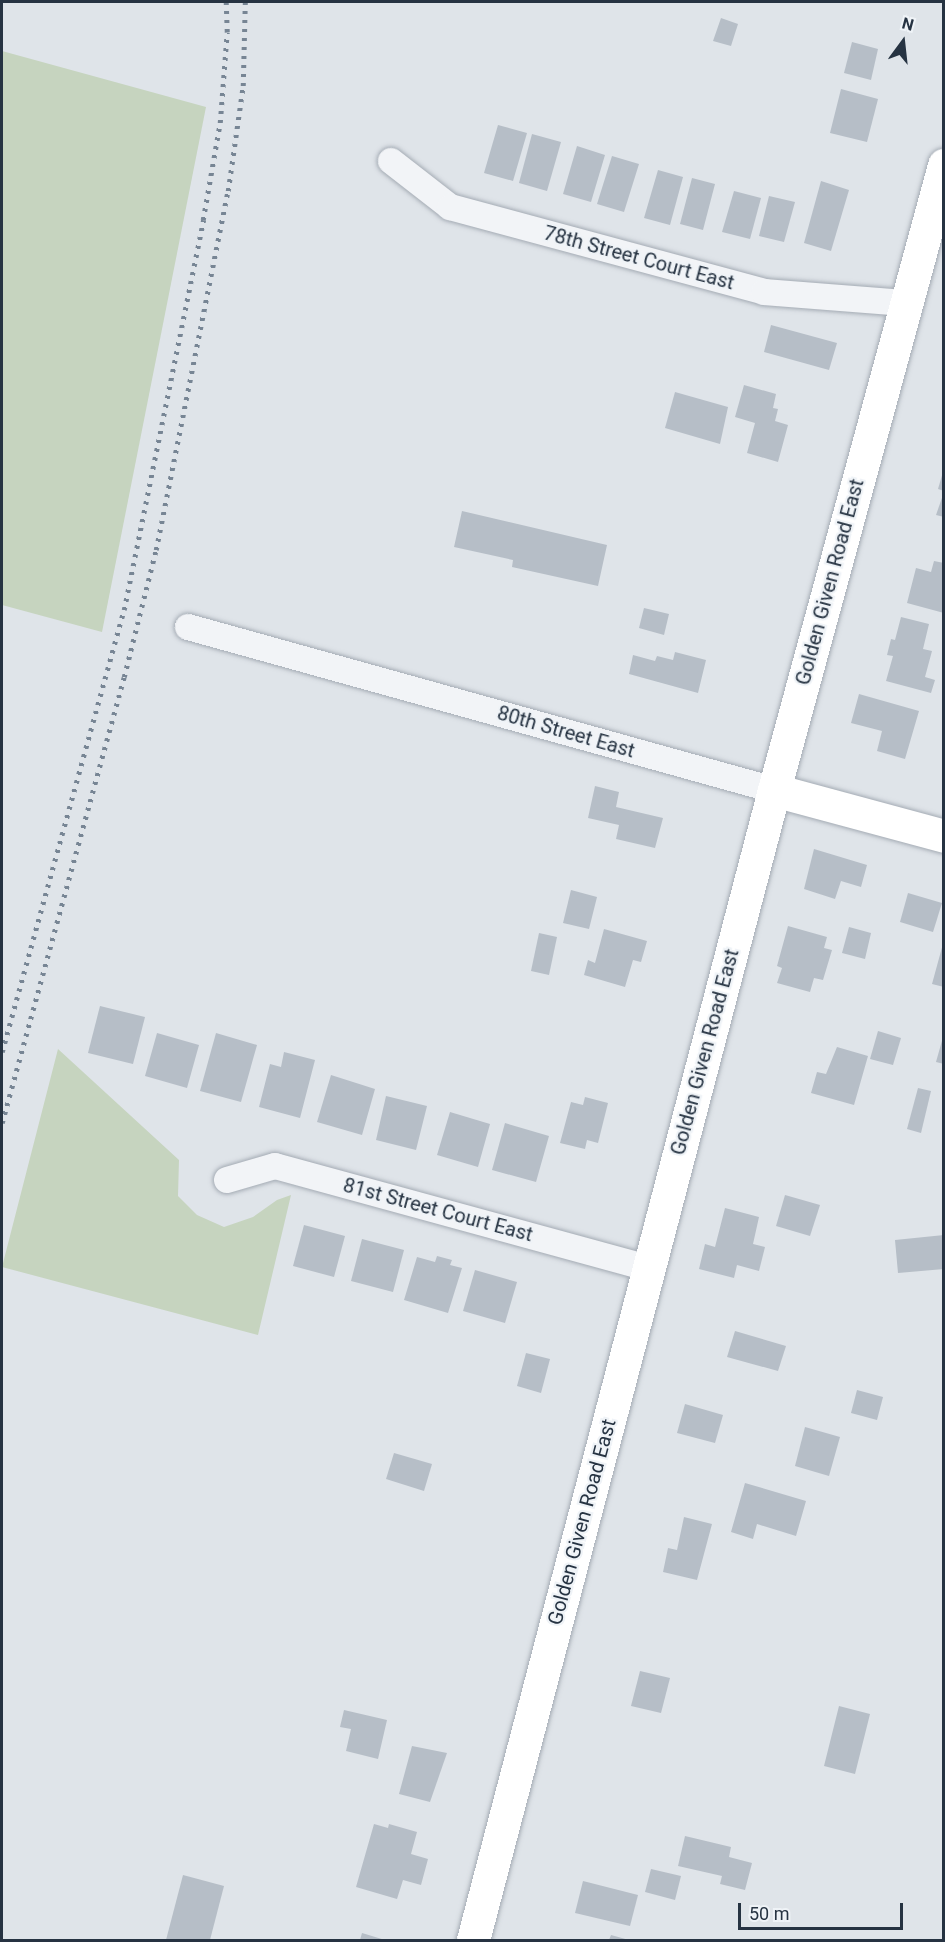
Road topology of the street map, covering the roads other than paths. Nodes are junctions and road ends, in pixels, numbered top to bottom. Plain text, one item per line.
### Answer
1 (391, 160) dead end
2 (944, 165) edge
3 (905, 303) junction
4 (188, 627) dead end
5 (774, 790) junction
6 (944, 836) edge
7 (227, 1180) dead end
8 (649, 1268) junction
9 (473, 1941) edge

1 - 3 street, 78th Street Court East
2 - 3 street, Golden Given Road East
3 - 5 street, Golden Given Road East
4 - 5 street, 80th Street East
5 - 6 street, 80th Street East
5 - 8 street, Golden Given Road East
7 - 8 street, 81st Street Court East
8 - 9 street, Golden Given Road East

